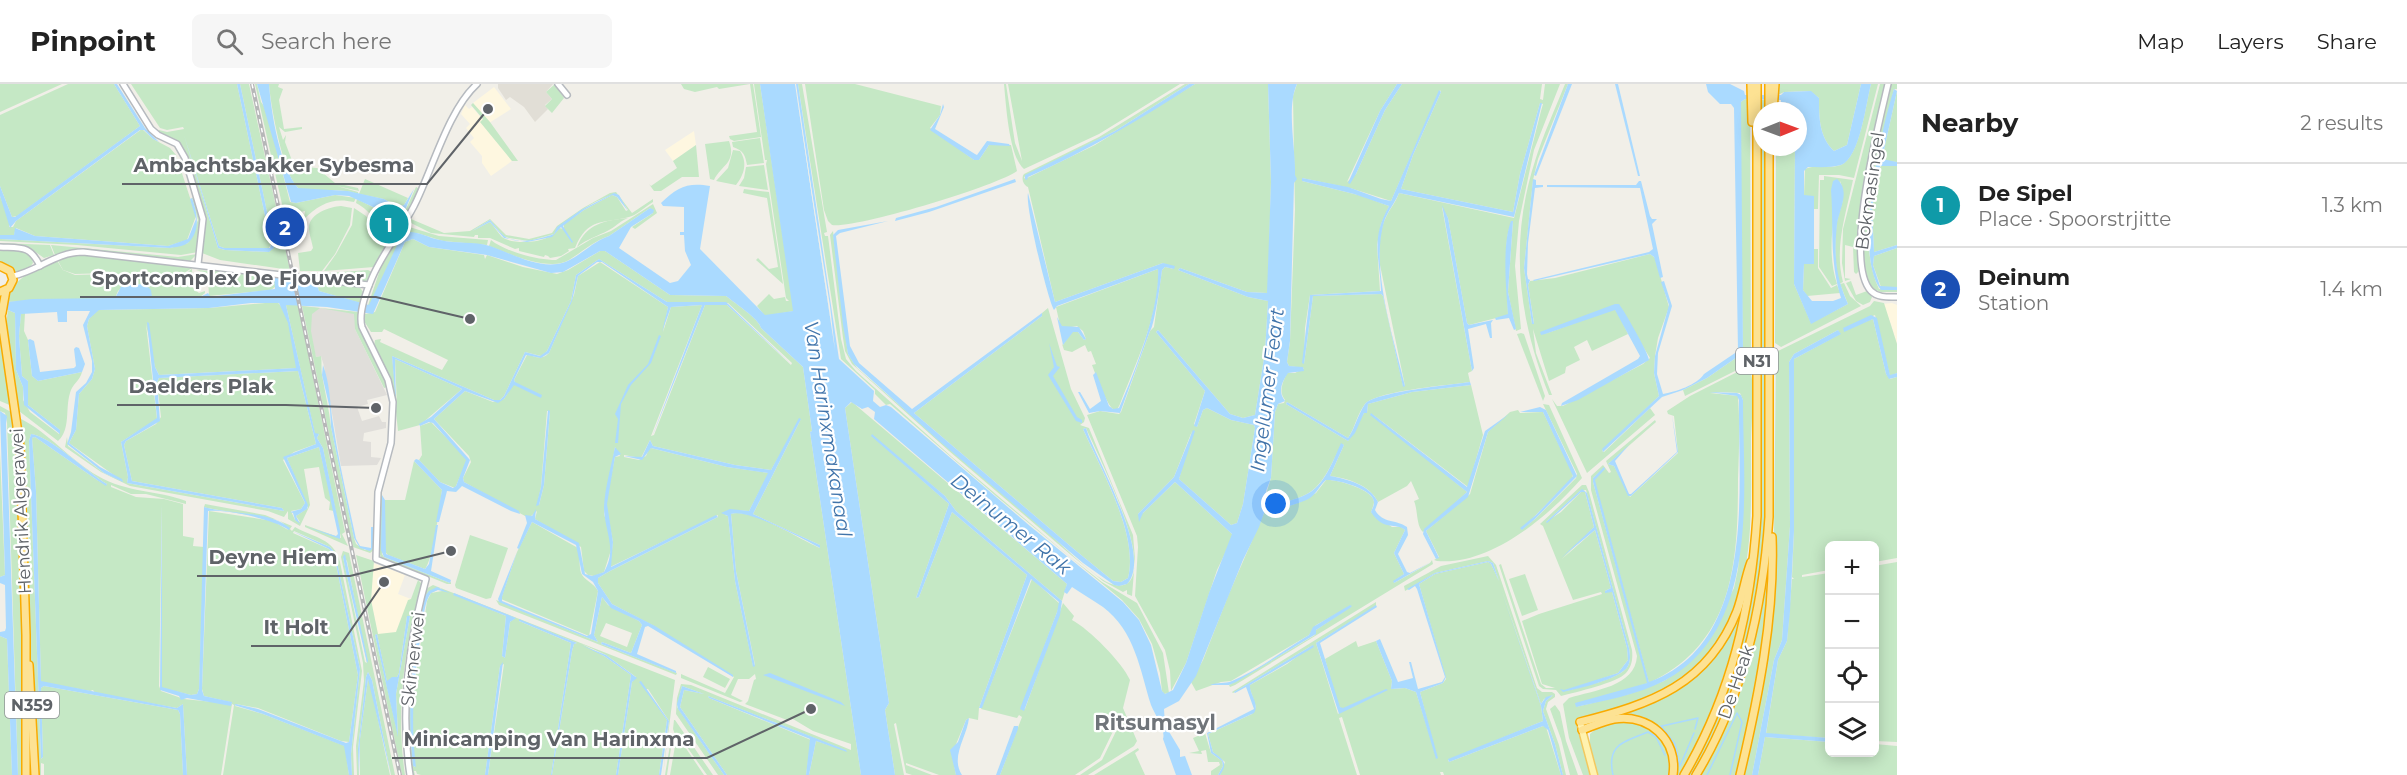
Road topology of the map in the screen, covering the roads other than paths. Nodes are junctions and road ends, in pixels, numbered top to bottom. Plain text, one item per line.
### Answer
1 (123, 84) edge
2 (477, 84) edge
3 (558, 84) edge
4 (1751, 84) edge
5 (1757, 84) edge
6 (1769, 84) edge
7 (1775, 84) edge
8 (1888, 84) edge
9 (567, 95) dead end
10 (1754, 97) junction
11 (1772, 97) junction
12 (1772, 102) edge
13 (1769, 156) edge
14 (0, 247) edge
15 (198, 264) junction
16 (0, 266) edge
17 (40, 266) junction
18 (13, 276) junction
19 (369, 285) junction
20 (3, 291) edge
21 (1897, 297) edge
22 (1, 313) edge
23 (1769, 496) junction
24 (1755, 552) junction
25 (26, 635) junction
26 (1581, 726) junction
27 (26, 775) edge
28 (36, 775) edge
29 (410, 775) edge
30 (1594, 775) edge
31 (1673, 775) edge
32 (1684, 775) edge
33 (1696, 775) edge
34 (1740, 775) edge

1 - 15 street
2 - 19 street
3 - 9 street
4 - 10 highway, N31
5 - 10 highway, N31
6 - 11 highway
7 - 11 highway
8 - 21 street, Bokmasingel
10 - 24 highway, N31
11 - 12 highway
13 - 23 highway, N31
14 - 17 street
15 - 17 street
15 - 19 street
16 - 18 highway
17 - 18 street
18 - 20 highway, N359
19 - 29 street, Skimerwei
20 - 22 highway, Hendrik Algerawei / N359
22 - 25 highway, Hendrik Algerawei / N359
23 - 33 highway, De Heak / N31
23 - 34 highway, N31
24 - 26 highway, N31
24 - 32 highway, De Heak / N31
25 - 27 highway, Hendrik Algerawei / N359
25 - 28 highway, Hendrik Algerawei / N359
26 - 30 main road
26 - 31 highway

